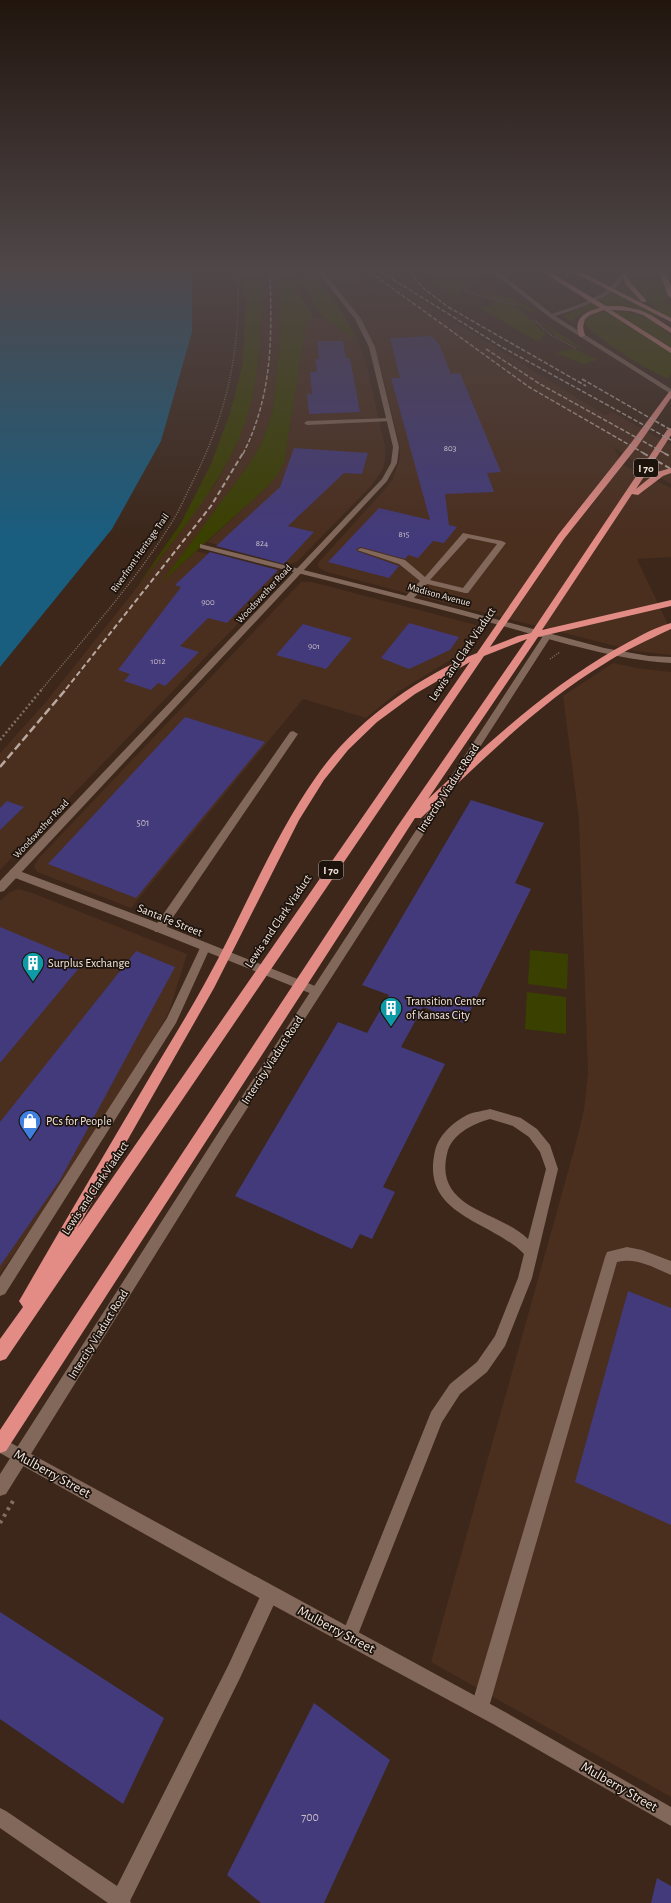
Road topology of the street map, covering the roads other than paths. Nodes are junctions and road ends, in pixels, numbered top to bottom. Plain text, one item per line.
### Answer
1 (375, 361) edge
2 (621, 361) edge
3 (671, 392) edge
4 (390, 420) junction
5 (307, 423) dead end
6 (671, 430) edge
7 (671, 470) edge
8 (621, 506) junction
9 (203, 546) dead end
10 (361, 550) dead end
11 (300, 570) junction
12 (425, 581) junction
13 (409, 598) junction
14 (671, 603) edge
15 (671, 626) edge
16 (548, 635) junction
17 (671, 660) edge
18 (293, 734) dead end
19 (401, 830) junction
20 (14, 873) junction
21 (0, 888) edge
22 (159, 928) junction
23 (205, 948) junction
24 (316, 991) junction
25 (531, 1251) junction
26 (671, 1268) edge
27 (0, 1289) edge
28 (0, 1347) edge
29 (0, 1353) edge
30 (0, 1445) edge
31 (20, 1457) junction
32 (0, 1488) edge
33 (270, 1594) junction
34 (349, 1637) junction
35 (480, 1707) junction
36 (0, 1817) edge
37 (671, 1817) edge
38 (121, 1902) edge

1 - 4 street, Woodswether Road
2 - 3 street
3 - 29 highway, Lewis and Clark Viaduct / I 70
4 - 5 street
4 - 11 street, Woodswether Road
6 - 8 highway, I 70
7 - 8 highway
8 - 19 highway, I 70
9 - 11 street, Madison Avenue
10 - 12 street
11 - 13 street, Madison Avenue
11 - 20 street, Woodswether Road
12 - 12 street
12 - 13 street
13 - 16 street, Madison Avenue
14 - 28 highway
15 - 19 highway
16 - 17 street, Madison Avenue
16 - 24 street, Intercity Viaduct Road
18 - 22 street
19 - 30 highway, I 70
20 - 21 street, Woodswether Road
20 - 22 street, Santa Fe Street
22 - 23 street, Santa Fe Street
23 - 24 street, Santa Fe Street
23 - 27 street
24 - 31 street, Intercity Viaduct Road
25 - 25 street
25 - 34 street
26 - 35 street
30 - 31 street, Mulberry Street
31 - 32 street, Intercity Viaduct Road
31 - 33 street, Mulberry Street
33 - 34 street, Mulberry Street
33 - 38 street
34 - 35 street, Mulberry Street
35 - 37 street, Mulberry Street
36 - 38 street

